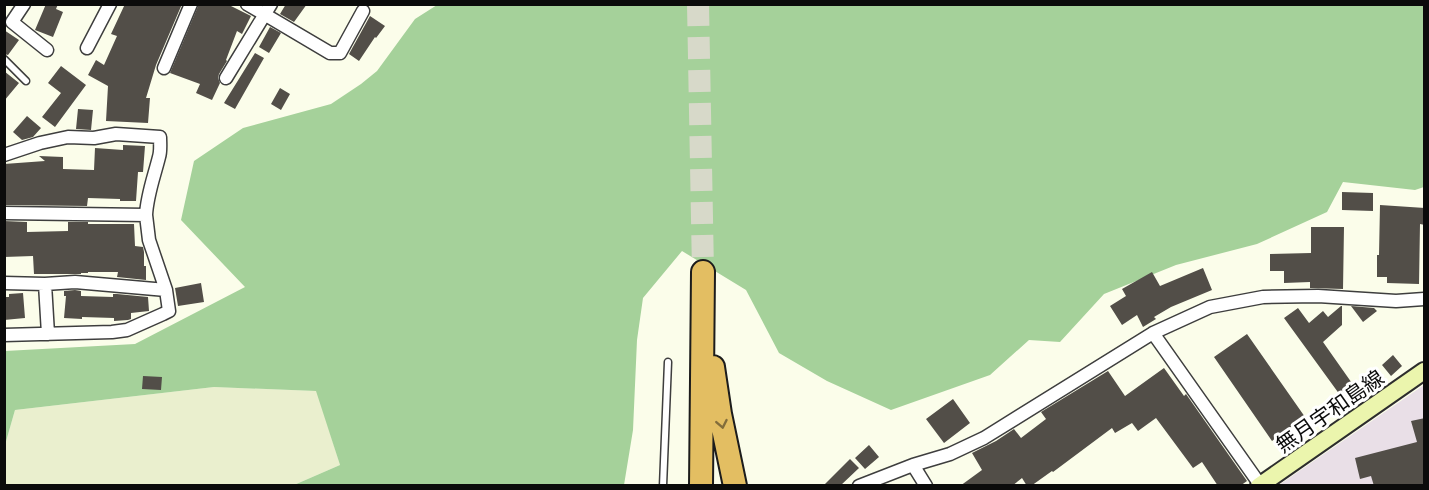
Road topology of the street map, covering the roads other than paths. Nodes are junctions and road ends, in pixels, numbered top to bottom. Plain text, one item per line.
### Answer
1 (24, 4) edge
2 (110, 4) edge
3 (191, 4) edge
4 (248, 4) edge
5 (268, 9) edge
6 (363, 11) dead end
7 (87, 48) dead end
8 (47, 50) dead end
9 (4, 60) edge
10 (164, 68) dead end
11 (226, 78) dead end
12 (26, 81) dead end
13 (4, 155) edge
14 (4, 213) edge
15 (146, 215) junction
16 (703, 272) tunnel mouth
17 (4, 283) edge
18 (45, 284) junction
19 (166, 290) junction
20 (1425, 299) edge
21 (702, 304) junction
22 (1153, 333) junction
23 (48, 334) junction
24 (4, 335) edge
25 (668, 362) dead end
26 (1425, 371) edge
27 (913, 465) junction
28 (700, 481) edge
29 (1260, 485) edge
30 (663, 486) edge
31 (735, 486) edge
32 (859, 486) edge
33 (926, 486) edge

1 - 8 street
2 - 7 street
3 - 10 street
4 - 5 street
5 - 6 street
5 - 11 street
9 - 12 lane
13 - 15 street
14 - 15 street
15 - 19 street
16 - 21 highway
17 - 18 street
18 - 19 street
18 - 23 street
19 - 23 street
20 - 22 street
21 - 28 highway
21 -> 31 highway
22 - 27 street
22 - 29 street
23 - 24 street
25 - 30 lane
26 - 29 main road, 無月宇和島線
27 - 32 street
27 - 33 street

